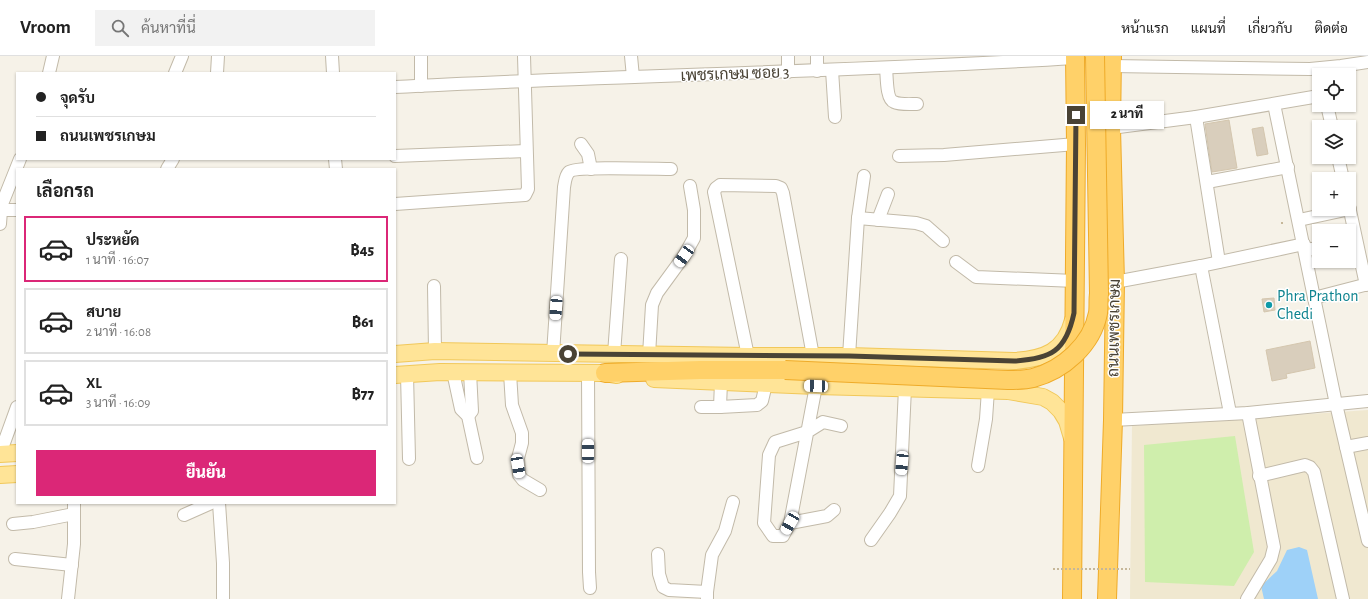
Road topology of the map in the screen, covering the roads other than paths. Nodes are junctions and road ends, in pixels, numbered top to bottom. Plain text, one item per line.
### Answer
1 (53, 56) edge
2 (182, 56) edge
3 (218, 56) edge
4 (332, 56) edge
5 (421, 56) edge
6 (524, 56) edge
7 (631, 56) edge
8 (788, 56) edge
9 (818, 56) edge
10 (1095, 56) edge
11 (1075, 57) edge
12 (955, 61) edge
13 (1112, 61) edge
14 (1368, 62) edge
15 (886, 68) junction
16 (832, 70) junction
17 (817, 71) junction
18 (49, 72) edge
19 (175, 72) edge
20 (217, 72) edge
21 (333, 72) edge
22 (788, 72) junction
23 (633, 77) junction
24 (525, 80) junction
25 (421, 86) junction
26 (396, 87) edge
27 (1312, 97) edge
28 (917, 104) dead end
29 (1274, 104) junction
30 (835, 117) dead end
31 (1196, 117) junction
32 (1111, 128) junction
33 (581, 144) dead end
34 (1076, 144) junction
35 (526, 151) junction
36 (396, 156) edge
37 (899, 156) dead end
38 (1288, 167) junction
39 (16, 169) edge
40 (591, 169) junction
41 (671, 169) dead end
42 (864, 176) dead end
43 (1207, 182) junction
44 (690, 186) dead end
45 (888, 194) dead end
46 (396, 204) edge
47 (0, 210) edge
48 (16, 210) edge
49 (1314, 216) edge
50 (858, 218) junction
51 (878, 220) junction
52 (1299, 220) junction
53 (0, 224) edge
54 (943, 241) dead end
55 (1304, 247) junction
56 (1312, 248) edge
57 (1356, 250) edge
58 (621, 260) dead end
59 (956, 262) dead end
60 (1219, 262) junction
61 (1201, 266) junction
62 (1075, 281) junction
63 (1115, 282) junction
64 (1367, 285) edge
65 (434, 286) dead end
66 (1314, 298) junction
67 (1074, 313) junction
68 (435, 351) junction
69 (396, 354) edge
70 (553, 354) junction
71 (614, 354) junction
72 (649, 354) junction
73 (748, 356) junction
74 (814, 356) junction
75 (849, 356) junction
76 (1032, 360) junction
77 (454, 372) junction
78 (470, 372) junction
79 (510, 373) junction
80 (597, 373) junction
81 (401, 374) edge
82 (721, 382) junction
83 (766, 384) junction
84 (816, 386) junction
85 (905, 388) junction
86 (988, 390) junction
87 (1030, 394) junction
88 (1368, 401) edge
89 (1336, 404) junction
90 (701, 407) dead end
91 (720, 407) junction
92 (16, 410) edge
93 (1230, 413) junction
94 (1248, 413) junction
95 (468, 416) junction
96 (1113, 420) junction
97 (841, 426) dead end
98 (807, 432) junction
99 (1073, 440) junction
100 (1368, 443) edge
101 (1346, 447) junction
102 (0, 454) edge
103 (16, 454) edge
104 (477, 458) dead end
105 (409, 459) dead end
106 (978, 466) dead end
107 (16, 474) edge
108 (0, 475) edge
109 (1259, 476) junction
110 (540, 490) dead end
111 (733, 502) dead end
112 (209, 504) edge
113 (219, 504) edge
114 (74, 509) edge
115 (834, 510) dead end
116 (184, 515) dead end
117 (790, 523) junction
118 (13, 524) dead end
119 (871, 540) dead end
120 (1368, 541) edge
121 (658, 554) dead end
122 (15, 559) dead end
123 (72, 565) junction
124 (590, 588) dead end
125 (707, 595) edge
126 (68, 599) edge
127 (223, 599) edge
128 (1072, 599) edge
129 (1107, 599) edge
130 (1247, 599) edge
131 (1343, 599) edge

1 - 18 street
2 - 19 street
3 - 20 street
4 - 21 street
5 - 25 street
6 - 24 street
7 - 23 street
8 - 22 street
9 - 17 street
10 - 80 highway, bridge
11 - 12 street, เพชรเกษม ซอย 3
11 - 34 highway
12 - 15 street, เพชรเกษม ซอย 3
13 - 14 street
13 - 32 highway, ถนนเพชรเกษม
15 - 16 street, เพชรเกษม ซอย 3
15 - 28 street
16 - 17 street, เพชรเกษม ซอย 3
16 - 30 street
17 - 22 street, เพชรเกษม ซอย 3
22 - 23 street, เพชรเกษม ซอย 3
23 - 24 street, เพชรเกษม ซอย 3
24 - 25 street, เพชรเกษม ซอย 3
24 - 35 street
25 - 26 street, เพชรเกษม ซอย 3
27 - 29 street
29 - 31 street
29 - 38 street
31 - 32 street
31 - 43 street
32 - 63 highway, ถนนเพชรเกษม
33 - 40 street
34 - 37 street
34 - 62 highway
35 - 36 street
35 - 46 street
38 - 43 street
38 - 52 street
39 - 47 street
40 - 41 street
40 - 70 street
42 - 50 street
43 - 60 street
44 - 72 street
45 - 51 street
47 - 48 street
47 - 53 street
49 - 52 street
50 - 51 street
50 - 75 street
51 - 54 street
52 - 55 street
55 - 56 street
55 - 60 street
55 - 66 street
57 - 64 street
58 - 71 street
59 - 62 street
60 - 61 street
61 - 63 street
61 - 93 street
62 - 67 highway
63 - 96 highway, ถนนเพชรเกษม
64 - 66 street
65 - 68 street
66 - 89 street
67 - 76 main road
67 - 99 highway
68 - 69 main road
68 - 70 main road
70 - 71 main road
71 - 72 main road
72 - 73 main road
73 - 74 main road
73 - 74 street
74 - 75 main road
75 - 76 main road
76 - 87 main road
77 - 78 main road
77 - 81 main road
77 - 95 street
78 - 79 main road
78 - 95 street
79 - 80 main road
79 - 110 street
80 - 82 main road
80 - 124 street
81 - 105 street
82 - 83 main road
82 - 91 street
83 - 84 main road
83 - 91 street
84 - 85 main road
84 - 98 street
85 - 86 main road
85 - 119 street
86 - 87 main road
86 - 106 street
87 - 99 main road
88 - 89 street
89 - 94 street
89 - 101 street
90 - 91 street
92 - 102 street
93 - 94 street
93 - 96 street
94 - 109 street
95 - 104 street
96 - 129 highway, ถนนเพชรเกษม
97 - 98 street
98 - 117 street
98 - 117 street
99 - 128 highway
100 - 101 street
101 - 120 street
102 - 103 main road
107 - 108 main road
109 - 130 street
109 - 131 street
111 - 125 street
112 - 116 street
113 - 127 street
114 - 118 street
114 - 123 street
115 - 117 street
121 - 125 street
122 - 123 street
123 - 126 street

